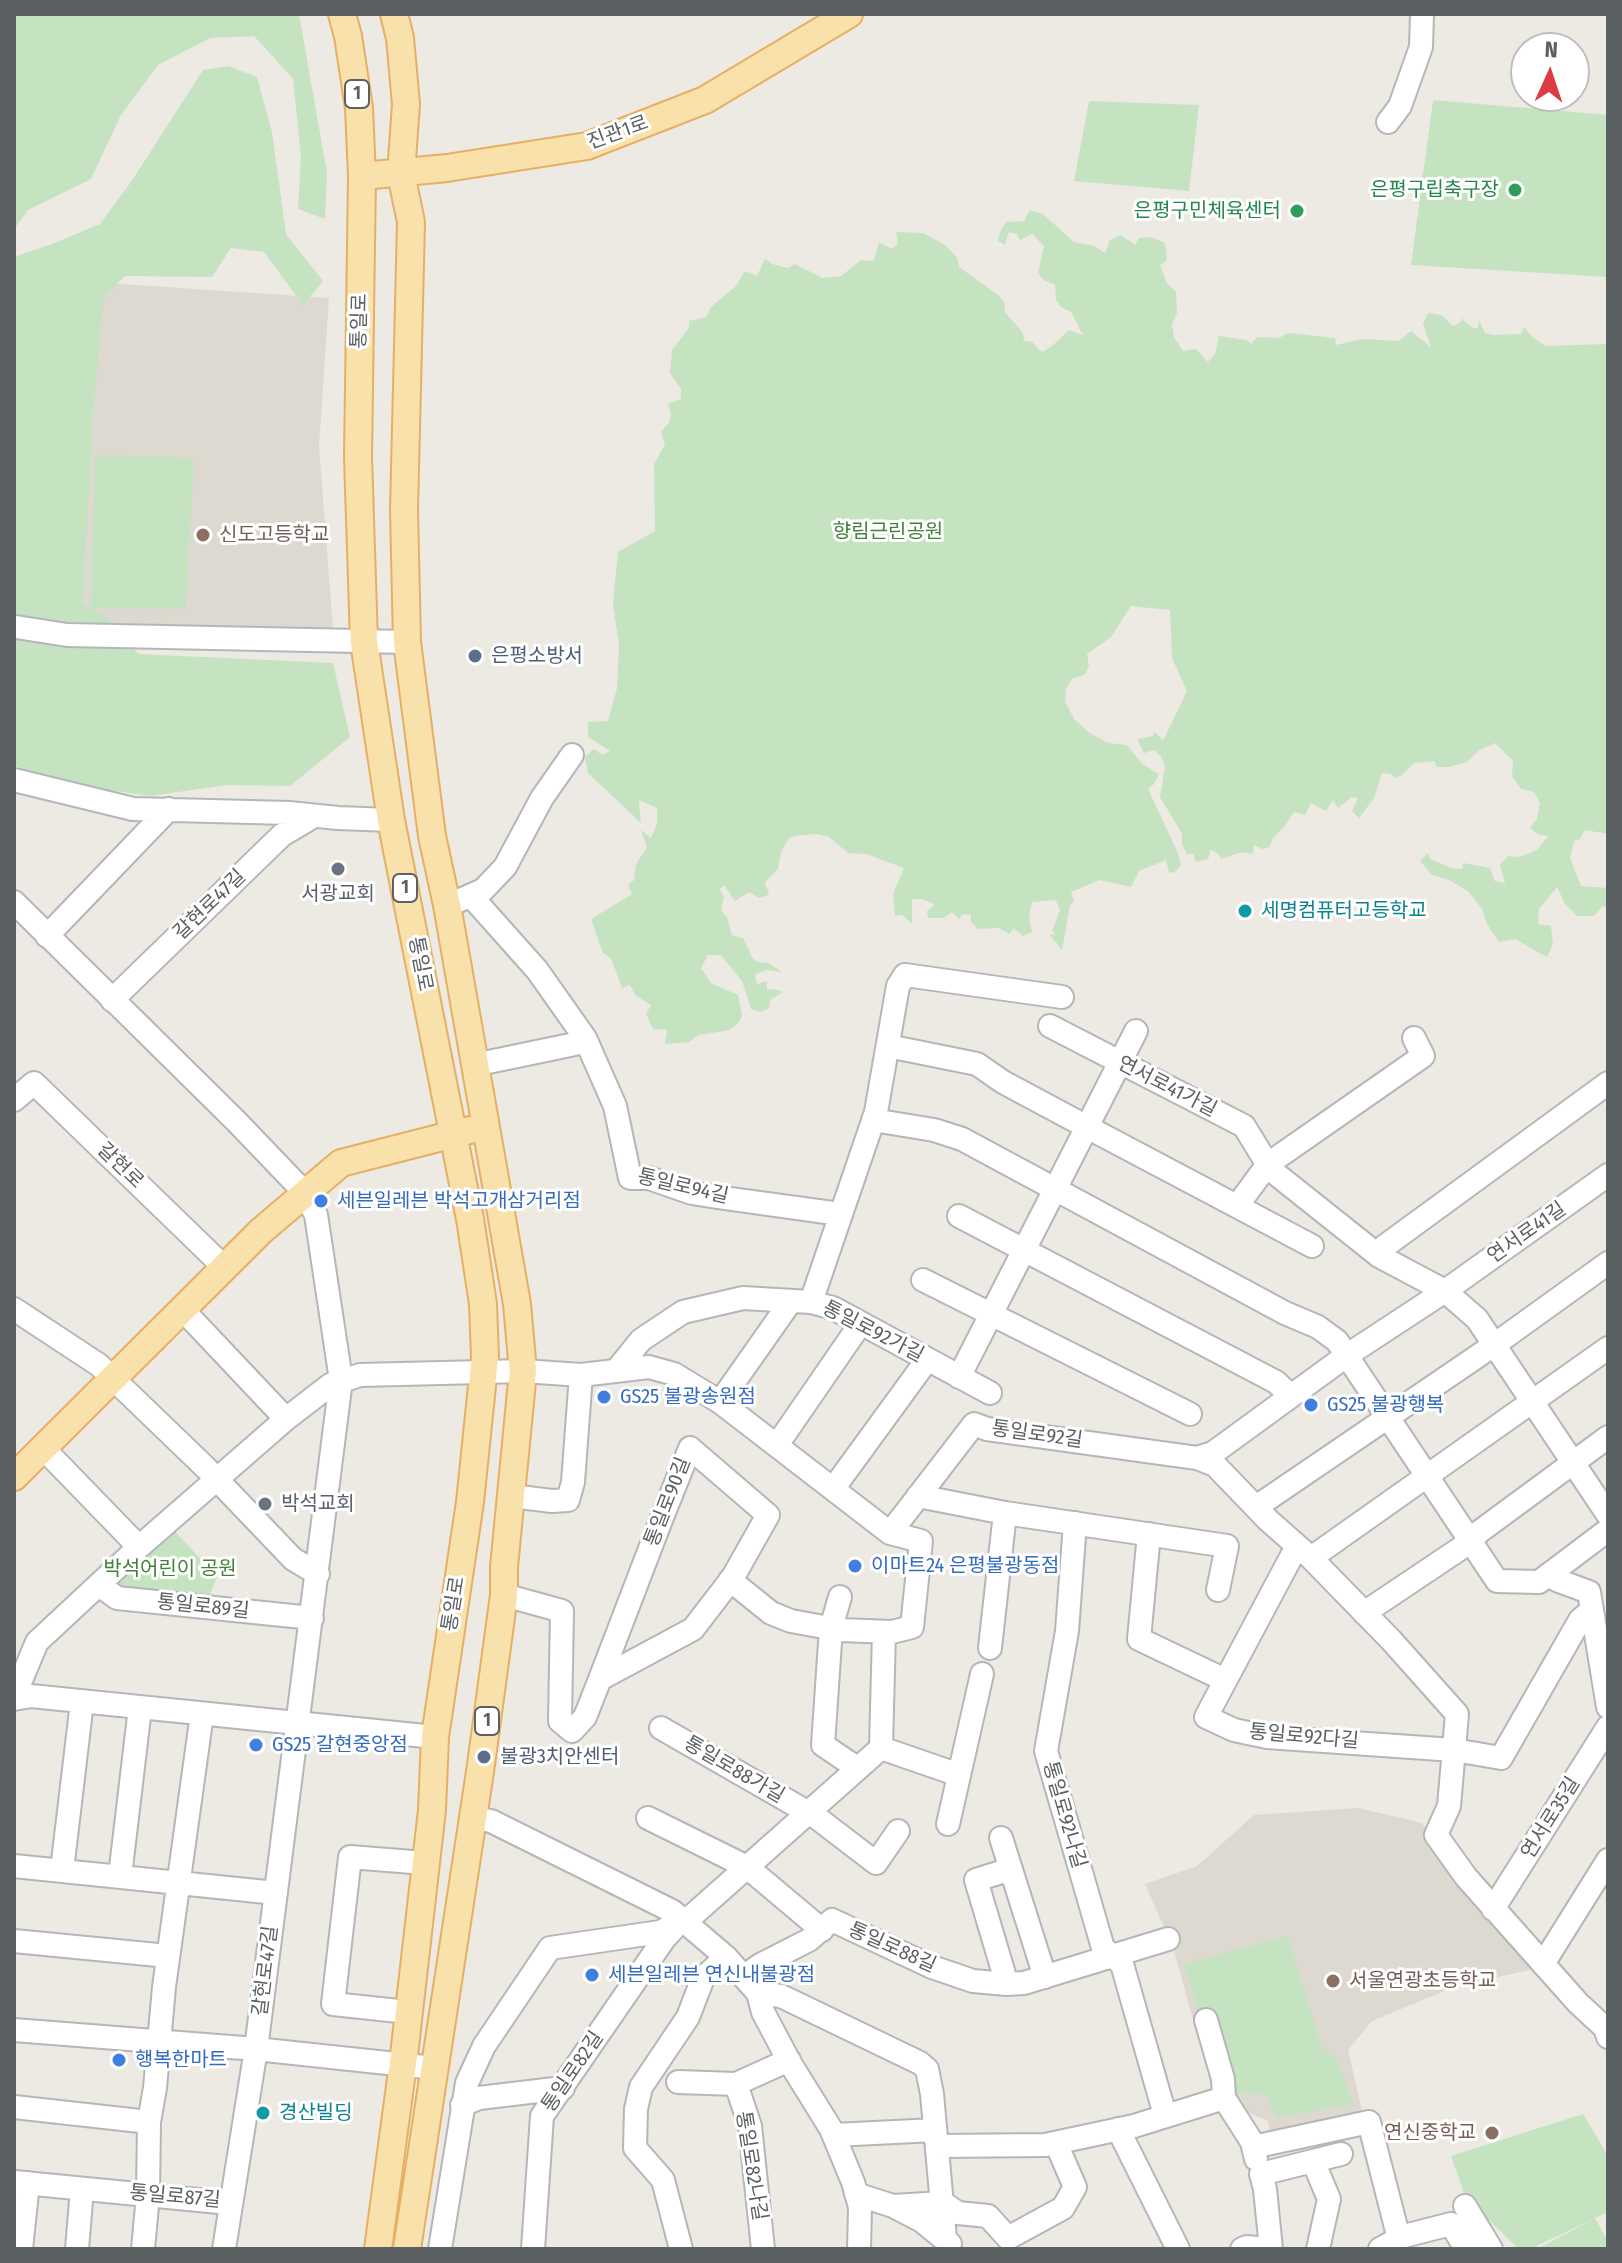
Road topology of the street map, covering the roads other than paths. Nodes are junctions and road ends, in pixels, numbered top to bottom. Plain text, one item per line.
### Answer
1 (342, 14) edge
2 (394, 14) edge
3 (849, 14) edge
4 (1422, 14) edge
5 (1388, 122) dead end
6 (401, 174) junction
7 (362, 176) junction
8 (16, 627) dead end
9 (364, 642) junction
10 (407, 642) junction
11 (572, 755) dead end
12 (14, 780) edge
13 (169, 809) junction
14 (314, 816) junction
15 (391, 820) junction
16 (459, 900) junction
17 (14, 902) edge
18 (47, 936) junction
19 (1062, 997) dead end
20 (112, 1000) junction
21 (1050, 1026) dead end
22 (1136, 1031) dead end
23 (585, 1038) junction
24 (1414, 1038) dead end
25 (888, 1046) junction
26 (1120, 1063) junction
27 (474, 1065) junction
28 (1608, 1083) edge
29 (14, 1100) edge
30 (873, 1120) junction
31 (485, 1126) junction
32 (1087, 1127) junction
33 (452, 1133) junction
34 (1268, 1164) junction
35 (1608, 1175) edge
36 (1055, 1191) junction
37 (305, 1193) junction
38 (1237, 1206) junction
39 (840, 1214) junction
40 (959, 1216) dead end
41 (1312, 1246) dead end
42 (1023, 1251) junction
43 (1379, 1256) junction
44 (1608, 1263) edge
45 (225, 1268) junction
46 (923, 1280) dead end
47 (1445, 1291) junction
48 (801, 1302) junction
49 (14, 1309) edge
50 (183, 1310) junction
51 (991, 1314) junction
52 (861, 1323) junction
53 (1494, 1345) junction
54 (1608, 1348) edge
55 (1346, 1356) junction
56 (927, 1360) junction
57 (523, 1371) junction
58 (616, 1371) junction
59 (483, 1373) junction
60 (581, 1375) junction
61 (959, 1377) junction
62 (114, 1379) junction
63 (341, 1380) junction
64 (990, 1393) dead end
65 (1291, 1396) junction
66 (720, 1402) junction
67 (1533, 1402) junction
68 (1190, 1414) dead end
69 (1387, 1417) junction
70 (286, 1419) junction
71 (1608, 1437) edge
72 (777, 1445) junction
73 (43, 1448) junction
74 (1197, 1458) junction
75 (1573, 1462) junction
76 (1426, 1475) junction
77 (14, 1477) edge
78 (217, 1480) junction
79 (833, 1489) junction
80 (511, 1496) junction
81 (918, 1496) junction
82 (1256, 1507) junction
83 (1005, 1513) junction
84 (1608, 1515) edge
85 (1075, 1523) junction
86 (1608, 1530) edge
87 (890, 1533) junction
88 (1149, 1534) junction
89 (1470, 1542) junction
90 (139, 1547) junction
91 (1304, 1552) junction
92 (318, 1574) junction
93 (1548, 1575) junction
94 (730, 1580) junction
95 (99, 1585) junction
96 (1218, 1590) dead end
97 (504, 1595) junction
98 (840, 1597) dead end
99 (1590, 1601) junction
100 (1364, 1613) junction
101 (312, 1618) junction
102 (831, 1628) junction
103 (884, 1632) junction
104 (990, 1648) dead end
105 (982, 1674) dead end
106 (600, 1679) junction
107 (1225, 1680) junction
108 (14, 1698) edge
109 (82, 1702) junction
110 (1608, 1707) edge
111 (140, 1708) junction
112 (202, 1714) junction
113 (297, 1724) junction
114 (1608, 1727) edge
115 (661, 1728) dead end
116 (435, 1737) junction
117 (881, 1748) junction
118 (1454, 1750) junction
119 (857, 1768) junction
120 (959, 1775) junction
121 (807, 1812) junction
122 (473, 1818) junction
123 (648, 1818) dead end
124 (948, 1824) dead end
125 (898, 1831) dead end
126 (1001, 1838) dead end
127 (1608, 1860) edge
128 (425, 1863) junction
129 (14, 1866) edge
130 (747, 1867) junction
131 (1011, 1869) junction
132 (62, 1870) junction
133 (120, 1876) junction
134 (178, 1883) junction
135 (276, 1893) junction
136 (1493, 1909) junction
137 (681, 1920) junction
138 (822, 1930) junction
139 (1168, 1939) dead end
140 (14, 1941) edge
141 (168, 1956) junction
142 (1114, 1956) junction
143 (726, 1957) junction
144 (1543, 1964) junction
145 (1045, 1977) junction
146 (751, 1984) junction
147 (1007, 1984) junction
148 (408, 2012) junction
149 (1206, 2020) dead end
150 (14, 2030) edge
151 (1608, 2037) edge
152 (160, 2043) junction
153 (256, 2049) junction
154 (789, 2060) junction
155 (403, 2064) junction
156 (434, 2068) junction
157 (678, 2082) dead end
158 (736, 2084) junction
159 (563, 2088) junction
160 (1224, 2098) junction
161 (462, 2105) junction
162 (14, 2107) edge
163 (1165, 2115) junction
164 (149, 2122) junction
165 (1118, 2129) junction
166 (834, 2135) junction
167 (936, 2138) junction
168 (1056, 2143) junction
169 (1253, 2147) junction
170 (1341, 2154) dead end
171 (1313, 2161) junction
172 (1261, 2174) junction
173 (21, 2183) edge
174 (82, 2189) junction
175 (856, 2194) junction
176 (148, 2195) junction
177 (229, 2203) junction
178 (943, 2203) junction
179 (893, 2206) junction
180 (1465, 2206) dead end
181 (950, 2244) edge
182 (1390, 2244) edge
183 (21, 2249) edge
184 (77, 2249) edge
185 (143, 2249) edge
186 (224, 2249) edge
187 (378, 2249) edge
188 (407, 2249) edge
189 (440, 2249) edge
190 (533, 2249) edge
191 (681, 2249) edge
192 (763, 2249) edge
193 (859, 2249) edge
194 (1178, 2249) edge
195 (1242, 2249) edge
196 (1264, 2249) edge
197 (1318, 2249) edge
198 (1466, 2249) edge
199 (1491, 2249) edge

1 - 7 main road, 통일로 / 1
2 - 6 main road, 통일로 / 1
3 - 6 main road, 진관1로
4 - 5 street
6 - 7 main road, 진관1로
6 - 10 main road, 통일로 / 1
7 - 9 main road, 통일로 / 1
8 - 9 street
9 - 10 street
9 - 15 main road, 통일로 / 1
10 - 16 main road, 통일로 / 1
11 - 16 street
12 - 13 street
13 - 14 street
13 - 18 street
14 - 15 street
14 - 20 street, 갈현로47길
15 - 33 main road, 통일로 / 1
16 - 23 street, 통일로94길
16 - 27 main road, 통일로 / 1
17 - 18 street
18 - 20 street
19 - 25 street
20 - 37 street
21 - 26 street, 연서로41가길
22 - 26 street
23 - 27 street
23 - 39 street, 통일로94길
24 - 34 street
25 - 30 street
25 - 32 street
26 - 32 street
26 - 34 street, 연서로41가길
27 - 31 main road, 통일로 / 1
28 - 43 street
29 - 45 street, 갈현로
30 - 36 street
30 - 39 street
31 - 33 main road
31 - 57 main road, 통일로 / 1
32 - 36 street
32 - 38 street
33 - 37 main road
33 - 59 main road, 통일로 / 1
34 - 38 street
34 - 43 street, 연서로41가길
35 - 47 street, 연서로41길
36 - 42 street
36 - 55 street
37 - 45 main road
37 - 63 street
38 - 41 street
39 - 48 street
40 - 42 street
42 - 51 street
42 - 65 street
43 - 47 street, 연서로41가길
44 - 53 street
45 - 50 main road
46 - 51 street
47 - 53 street, 연서로41가길
47 - 55 street
48 - 52 street, 통일로92가길
48 - 58 street, 통일로92가길
48 - 66 street
49 - 62 street
50 - 62 main road
50 - 70 street
51 - 61 street
51 - 68 street
52 - 56 street, 통일로92가길
52 - 72 street
53 - 67 street, 연서로41가길
53 - 69 street
54 - 67 street
55 - 65 street
55 - 69 street
56 - 61 street, 통일로92가길
56 - 79 street
57 - 59 street
57 - 60 street
57 - 80 main road, 통일로 / 1
58 - 60 street
58 - 66 street
59 - 63 street
59 - 116 main road, 통일로 / 1
60 - 80 street
61 - 64 street, 통일로92가길
62 - 73 main road
62 - 78 street
63 - 70 street
63 - 92 street
65 - 74 street
66 - 72 street
67 - 75 street, 연서로41가길
67 - 76 street
69 - 76 street
69 - 82 street
70 - 78 street
71 - 75 street
72 - 79 street
73 - 77 main road
73 - 90 street
74 - 81 street, 통일로92길
74 - 82 street
75 - 84 street, 연서로41가길
75 - 89 street
76 - 89 street
76 - 91 street, 통일로92다길
78 - 90 street
78 - 92 street
79 - 87 street
80 - 97 main road, 통일로 / 1
81 - 83 street
81 - 87 street, 통일로92길
82 - 91 street
83 - 85 street
83 - 104 street
85 - 88 street
85 - 142 street, 통일로92나길
86 - 93 street
87 - 103 street
88 - 96 street
88 - 107 street
89 - 93 street
89 - 100 street
90 - 95 street
91 - 100 street
91 - 107 street, 통일로92다길
92 - 101 street
93 - 99 street
94 - 102 street
94 - 106 street, 통일로90길
94 - 106 street, 통일로90길
95 - 101 street, 통일로89길
95 - 108 street
97 - 106 street, 통일로90길
97 - 122 main road, 통일로 / 1
98 - 102 street
99 - 110 street
99 - 118 street, 통일로92다길
100 - 118 street
101 - 113 street
102 - 103 street
102 - 119 street
103 - 117 street
105 - 120 street
107 - 118 street, 통일로92다길
108 - 109 street
109 - 111 street
109 - 132 street
111 - 112 street
111 - 133 street
112 - 113 street
112 - 134 street
113 - 116 street
113 - 135 street
114 - 136 street, 연서로35길
115 - 121 street, 통일로88가길
116 - 128 main road, 통일로 / 1
117 - 119 street, 통일로88가길
117 - 120 street
118 - 136 street
119 - 121 street, 통일로88가길
120 - 124 street
121 - 125 street, 통일로88가길
121 - 130 street, 통일로88가길
122 - 137 street
122 - 156 main road, 통일로 / 1
123 - 130 street
126 - 131 street
127 - 144 street
128 - 148 main road, 통일로 / 1
128 - 148 street
129 - 132 street
130 - 137 street, 통일로88가길
130 - 138 street
131 - 145 street
131 - 147 street
132 - 133 street
133 - 134 street
134 - 135 street
134 - 141 street
135 - 153 street, 갈현로47길
136 - 144 street
137 - 143 street
137 - 159 street, 통일로82길
137 - 161 street
138 - 146 street, 통일로88길
138 - 147 street, 통일로88길
139 - 142 street
140 - 141 street
141 - 152 street
142 - 145 street
142 - 163 street, 통일로92나길
143 - 146 street
143 - 191 street
144 - 151 street
145 - 147 street
146 - 154 street
146 - 167 street
148 - 155 main road, 통일로 / 1
149 - 160 street
150 - 152 street
152 - 153 street
152 - 164 street
153 - 155 street
153 - 177 street, 통일로87길
154 - 158 street
154 - 166 street
155 - 156 street
155 - 187 main road, 통일로 / 1
156 - 188 main road, 통일로 / 1
157 - 158 street
158 - 192 street, 통일로82나길
159 - 161 street
159 - 190 street, 통일로82길
160 - 163 street
160 - 169 street
161 - 189 street
162 - 164 street
163 - 165 street
164 - 176 street
165 - 168 street
165 - 194 street
166 - 167 street
166 - 175 street
167 - 168 street
167 - 178 street
168 - 178 street
169 - 172 street
169 - 182 street
170 - 171 street
171 - 172 street
171 - 197 street
172 - 196 street
173 - 174 street, 통일로87길
173 - 183 street
174 - 176 street, 통일로87길
174 - 184 street
175 - 179 street
175 - 193 street
176 - 177 street, 통일로87길
176 - 185 street
177 - 186 street
178 - 179 street
178 - 181 street
179 - 181 street
180 - 199 street
182 - 198 street
195 - 196 street

